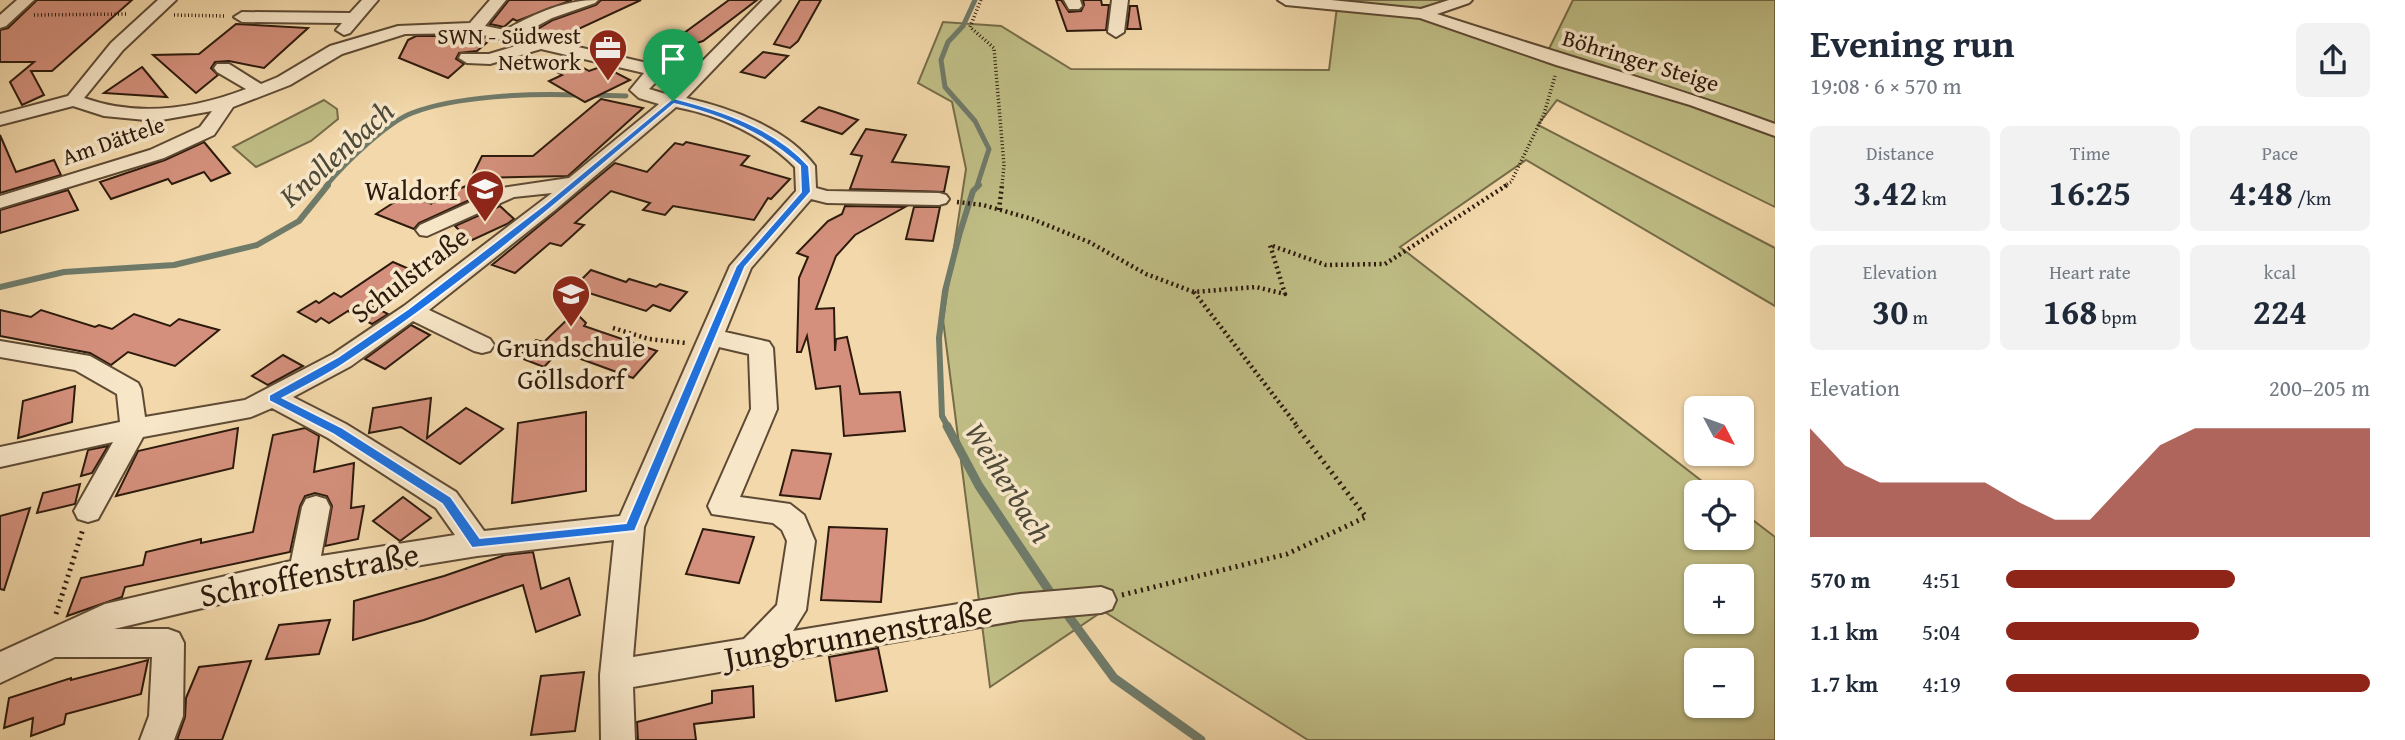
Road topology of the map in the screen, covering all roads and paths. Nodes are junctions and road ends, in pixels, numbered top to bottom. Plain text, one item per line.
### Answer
1 (26, 0) edge
2 (168, 0) edge
3 (370, 0) edge
4 (498, 0) edge
5 (590, 0) edge
6 (772, 0) edge
7 (981, 0) edge
8 (1120, 0) edge
9 (1286, 0) edge
10 (1464, 0) edge
11 (149, 14) junction
12 (1422, 14) junction
13 (197, 15) dead end
14 (242, 17) joint
15 (3, 18) edge
16 (355, 18) junction
17 (474, 27) junction
18 (1116, 32) dead end
19 (506, 36) junction
20 (540, 43) junction
21 (336, 50) junction
22 (467, 58) dead end
23 (1562, 61) junction
24 (223, 68) dead end
25 (658, 71) junction
26 (693, 79) junction
27 (261, 91) junction
28 (74, 100) junction
29 (673, 101) junction
30 (227, 103) junction
31 (0, 120) edge
32 (1775, 130) edge
33 (572, 184) junction
34 (806, 192) junction
35 (939, 199) dead end
36 (0, 202) edge
37 (983, 205) dead end
38 (999, 210) junction
39 (427, 230) dead end
40 (1194, 292) junction
41 (412, 311) junction
42 (613, 328) dead end
43 (709, 341) junction
44 (482, 345) dead end
45 (0, 349) edge
46 (274, 398) junction
47 (134, 429) junction
48 (0, 457) edge
49 (316, 508) dead end
50 (88, 511) joint
51 (630, 527) junction
52 (477, 544) junction
53 (304, 571) junction
54 (1101, 600) joint
55 (47, 644) junction
56 (752, 652) junction
57 (0, 668) edge
58 (617, 675) junction
59 (613, 732) edge
60 (157, 740) edge

1 - 15 street
2 - 11 street
3 - 16 street
4 - 17 street
5 - 19 street
6 - 26 street, Schulstraße
7 - 38 path
8 - 18 street
9 - 12 street, Böhringer Steige
10 - 12 street
11 - 15 path
11 - 28 street
12 - 23 street, Böhringer Steige
13 - 14 path
14 - 16 street
16 - 21 street
17 - 19 street
17 - 21 street
19 - 20 street
20 - 22 street
20 - 25 street
21 - 27 street
23 - 32 street, Böhringer Steige
23 - 40 path
24 - 27 street
25 - 26 street
25 - 29 street
26 - 29 street, Schulstraße
27 - 30 street
28 - 30 street
28 - 31 street
29 - 33 street, Schulstraße
29 - 34 street
30 - 36 street, Am Dättele
33 - 39 street, Schulstraße
33 - 41 street, Schulstraße
34 - 35 street
34 - 43 street
37 - 38 path
38 - 40 path
40 - 54 path
41 - 44 street
41 - 46 street, Schulstraße
42 - 43 path
43 - 51 street
43 - 56 street
45 - 47 street
46 - 47 street, Schulstraße
46 - 52 street
47 - 48 street, Schulstraße
47 - 50 street
49 - 53 street
50 - 55 path
51 - 52 street, Schroffenstraße
51 - 58 street
52 - 53 street, Schroffenstraße
53 - 55 street, Schroffenstraße
54 - 56 street, Jungbrunnenstraße
55 - 57 street, Schroffenstraße
55 - 60 street
56 - 58 street, Jungbrunnenstraße
58 - 59 street

